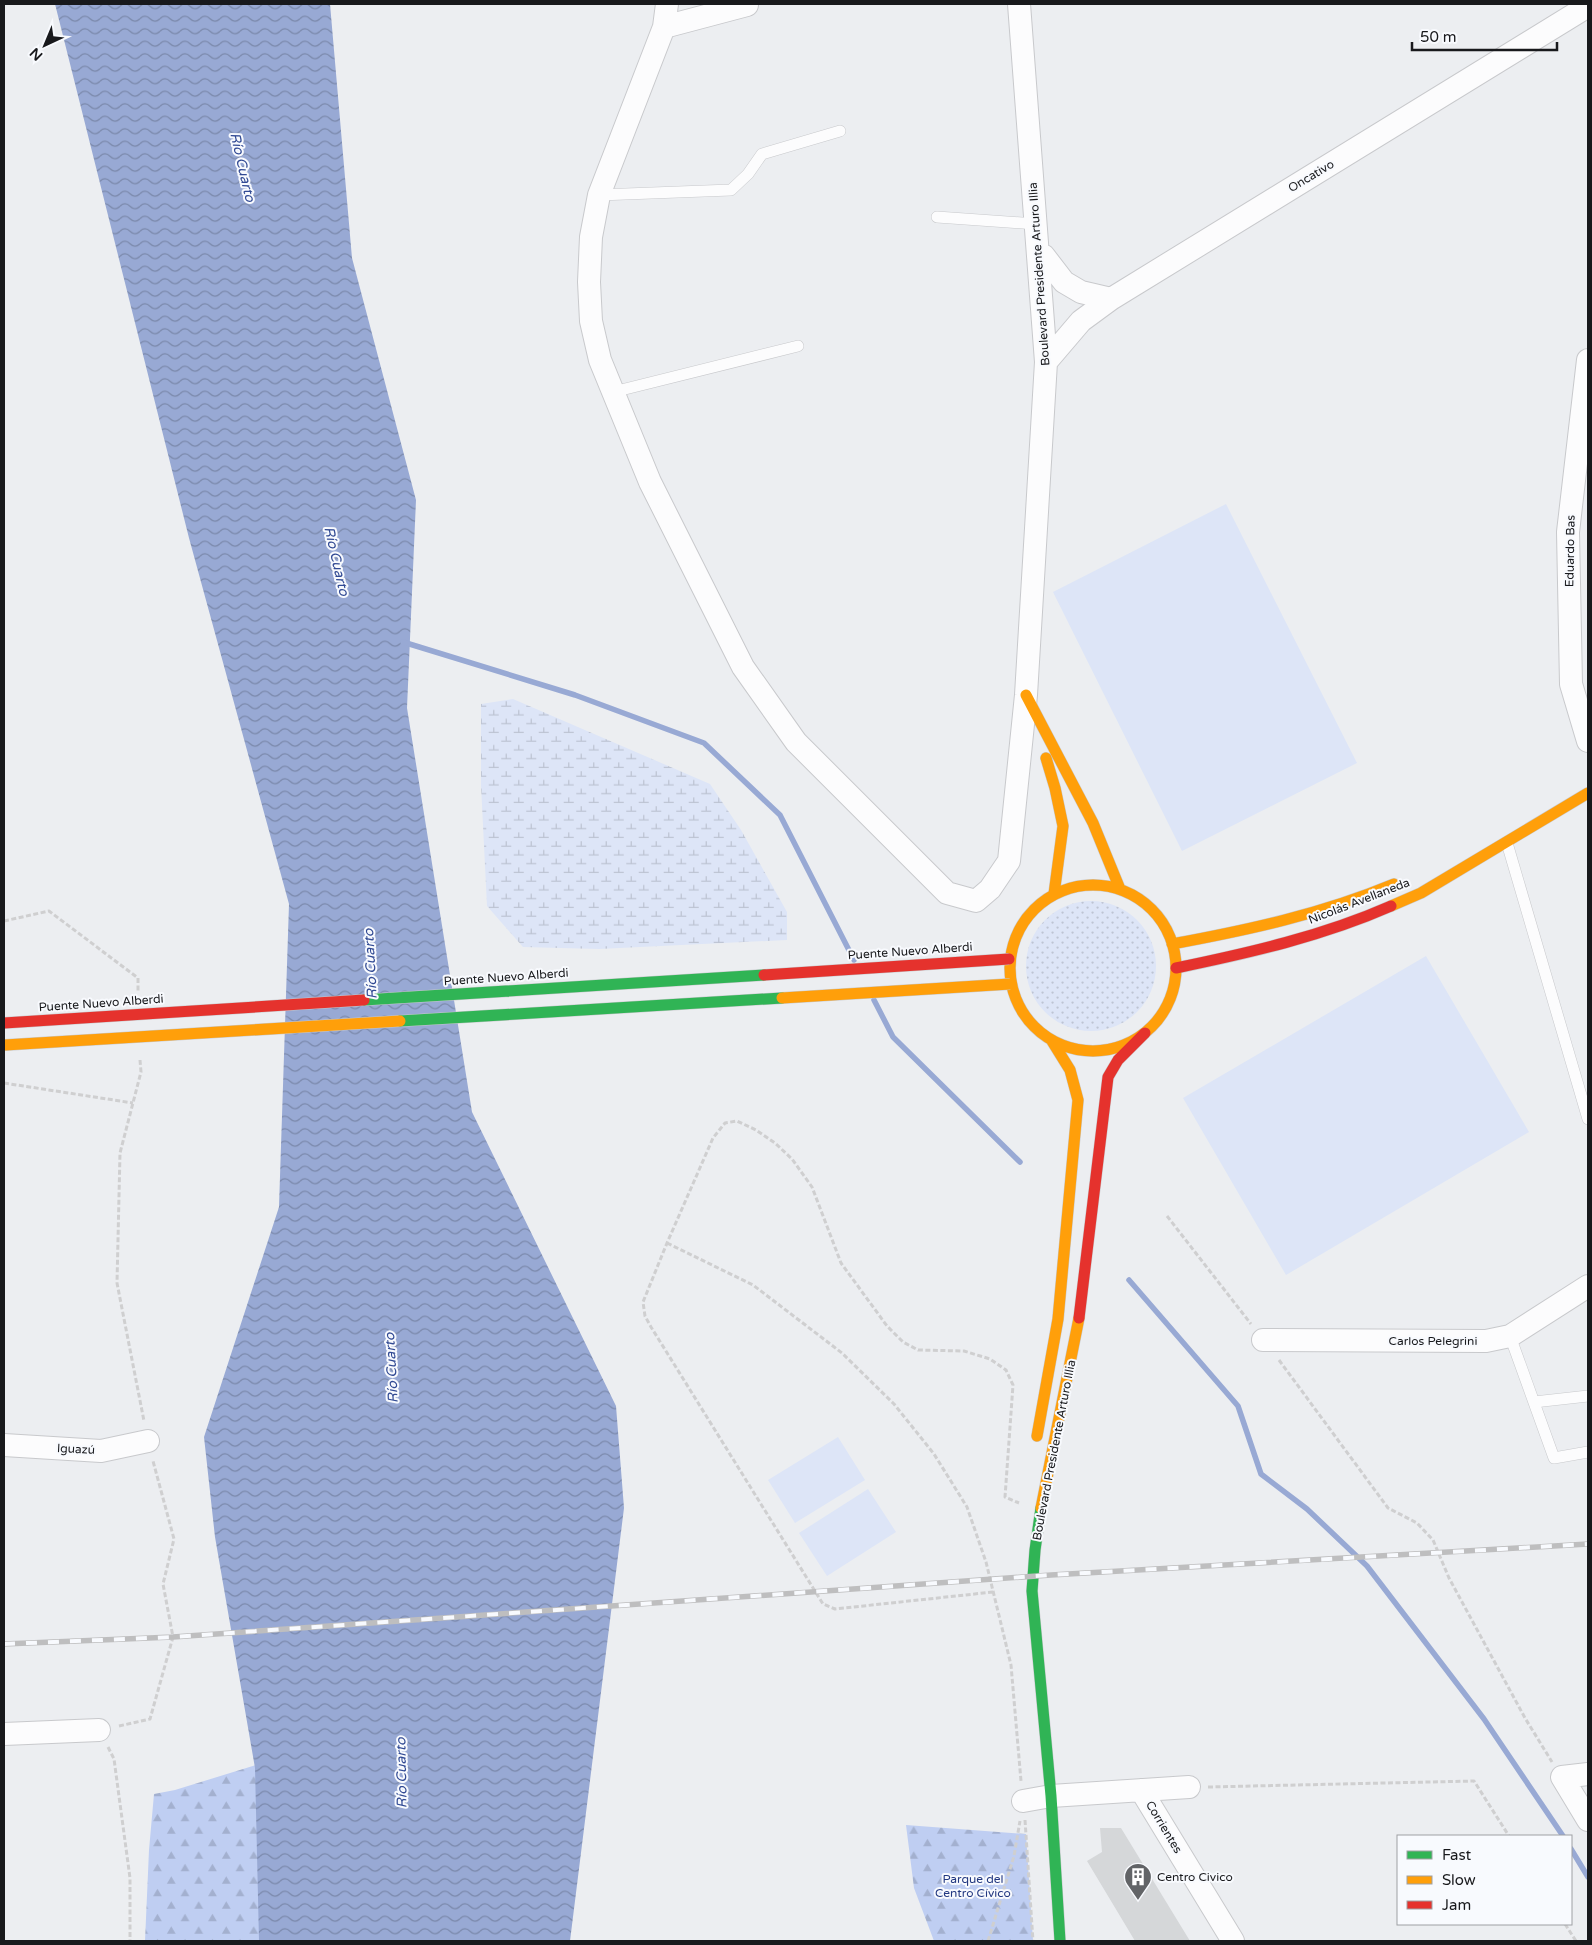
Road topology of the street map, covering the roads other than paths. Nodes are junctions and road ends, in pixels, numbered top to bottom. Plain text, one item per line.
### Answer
1 (667, 4) edge
2 (747, 4) edge
3 (1019, 4) edge
4 (1588, 6) edge
5 (664, 27) junction
6 (840, 131) dead end
7 (599, 195) junction
8 (937, 217) dead end
9 (1036, 224) junction
10 (1044, 256) dead end
11 (1111, 299) junction
12 (798, 346) dead end
13 (1588, 360) edge
14 (1046, 362) junction
15 (612, 392) junction
16 (1585, 407) edge
17 (1026, 694) junction
18 (1588, 741) edge
19 (1588, 791) edge
20 (1538, 809) dead end
21 (1507, 843) junction
22 (1405, 879) dead end
23 (1120, 889) junction
24 (1054, 894) junction
25 (1172, 944) junction
26 (1009, 959) junction
27 (1176, 968) junction
28 (1010, 984) junction
29 (4, 1024) edge
30 (1145, 1033) junction
31 (1052, 1041) junction
32 (4, 1045) edge
33 (1588, 1119) edge
34 (1588, 1286) edge
35 (1510, 1336) junction
36 (1263, 1340) road end
37 (1588, 1396) edge
38 (1534, 1402) junction
39 (148, 1441) road end
40 (4, 1445) edge
41 (1035, 1446) dead end
42 (1588, 1452) edge
43 (99, 1730) road end
44 (4, 1734) edge
45 (1588, 1774) edge
46 (1189, 1787) road end
47 (1141, 1790) junction
48 (1037, 1798) junction
49 (1588, 1820) edge
50 (1060, 1941) edge
51 (1233, 1941) edge

1 - 5 street
2 - 5 street
3 - 9 street, Boulevard Presidente Arturo Illia
4 - 11 street, Oncativo
5 - 7 street
6 - 7 lane
7 - 15 street
8 - 9 lane
9 - 14 street, Boulevard Presidente Arturo Illia
10 - 11 street
11 - 14 street, Oncativo
12 - 15 lane
13 - 16 street, Eduardo Bas
14 - 17 street, Boulevard Presidente Arturo Illia
15 - 17 street, Boulevard Presidente Arturo Illia
16 - 18 street, Eduardo Bas
17 - 23 main road
17 - 24 main road
19 - 20 main road, Nicolás Avellaneda
19 - 21 main road, Nicolás Avellaneda
21 - 27 main road, Nicolás Avellaneda
21 - 33 lane
22 - 25 main road, Nicolás Avellaneda
23 - 24 main road
23 - 25 main road
24 - 26 main road
25 - 27 main road
26 - 28 main road
26 - 29 main road, Puente Nuevo Alberdi, bridge
27 - 30 main road
28 - 31 main road
28 - 32 main road, bridge
30 - 31 main road
30 - 48 main road, Boulevard Presidente Arturo Illia
31 - 41 main road, Boulevard Presidente Arturo Illia
34 - 35 street, Carlos Pelegrini
35 - 36 street, Carlos Pelegrini
35 - 38 lane
37 - 38 lane
38 - 42 lane
39 - 40 street, Iguazú
43 - 44 street
45 - 49 street
46 - 47 street
47 - 48 street
47 - 51 street, Corrientes
48 - 50 main road, Boulevard Presidente Arturo Illia

